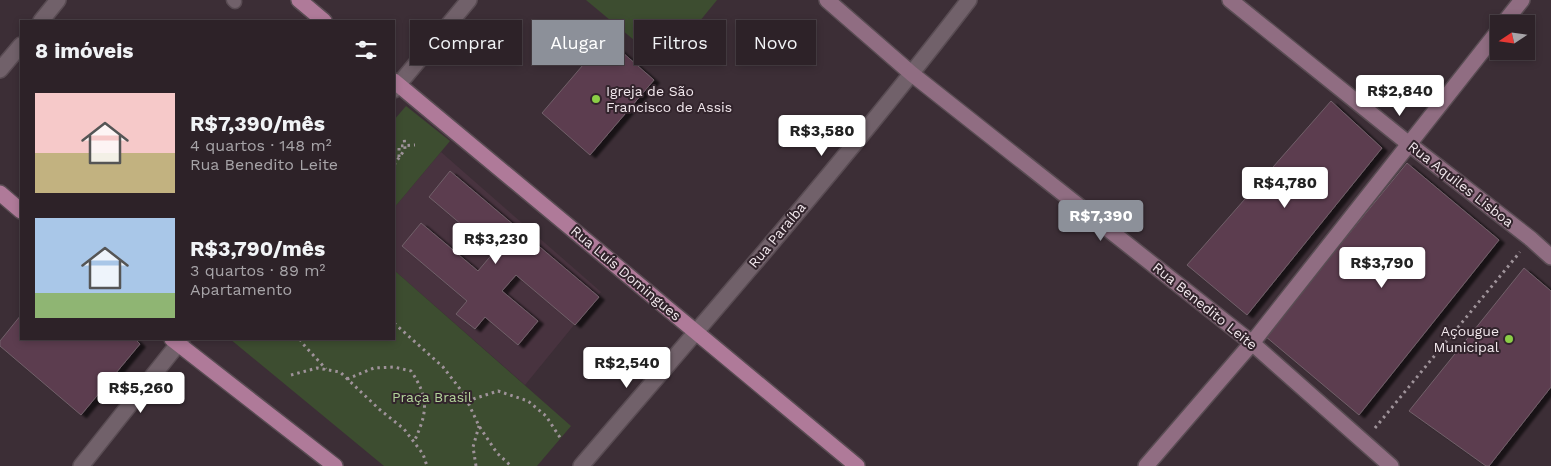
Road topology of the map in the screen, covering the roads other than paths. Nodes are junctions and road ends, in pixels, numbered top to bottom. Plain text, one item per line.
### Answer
1 (58, 0) edge
2 (299, 0) edge
3 (469, 0) edge
4 (827, 0) edge
5 (969, 0) edge
6 (1230, 0) edge
7 (1522, 0) edge
8 (1511, 15) edge
9 (41, 20) edge
10 (323, 20) edge
11 (1490, 41) edge
12 (20, 45) edge
13 (0, 70) edge
14 (912, 74) junction
15 (395, 85) edge
16 (1409, 144) junction
17 (0, 193) edge
18 (20, 210) edge
19 (1551, 257) edge
20 (696, 331) junction
21 (178, 340) edge
22 (1252, 344) junction
23 (1385, 464) edge
24 (81, 466) edge
25 (335, 466) edge
26 (581, 466) edge
27 (858, 466) edge
28 (1146, 466) edge

1 - 9 street
2 - 10 main road
3 - 15 street
4 - 14 street, Rua Benedito Leite
5 - 14 street, Rua Paraíba
6 - 16 street, Rua Aquiles Lisboa
7 - 8 street
11 - 16 street
12 - 13 street
14 - 20 street, Rua Paraíba
14 - 22 street, Rua Benedito Leite
15 - 20 main road, Rua Luís Domingues
16 - 19 street, Rua Aquiles Lisboa
16 - 22 street
17 - 18 main road
20 - 26 street, Rua Paraíba
20 - 27 main road, Rua Luís Domingues
21 - 24 street
21 - 25 main road
22 - 23 street, Rua Benedito Leite
22 - 28 street

